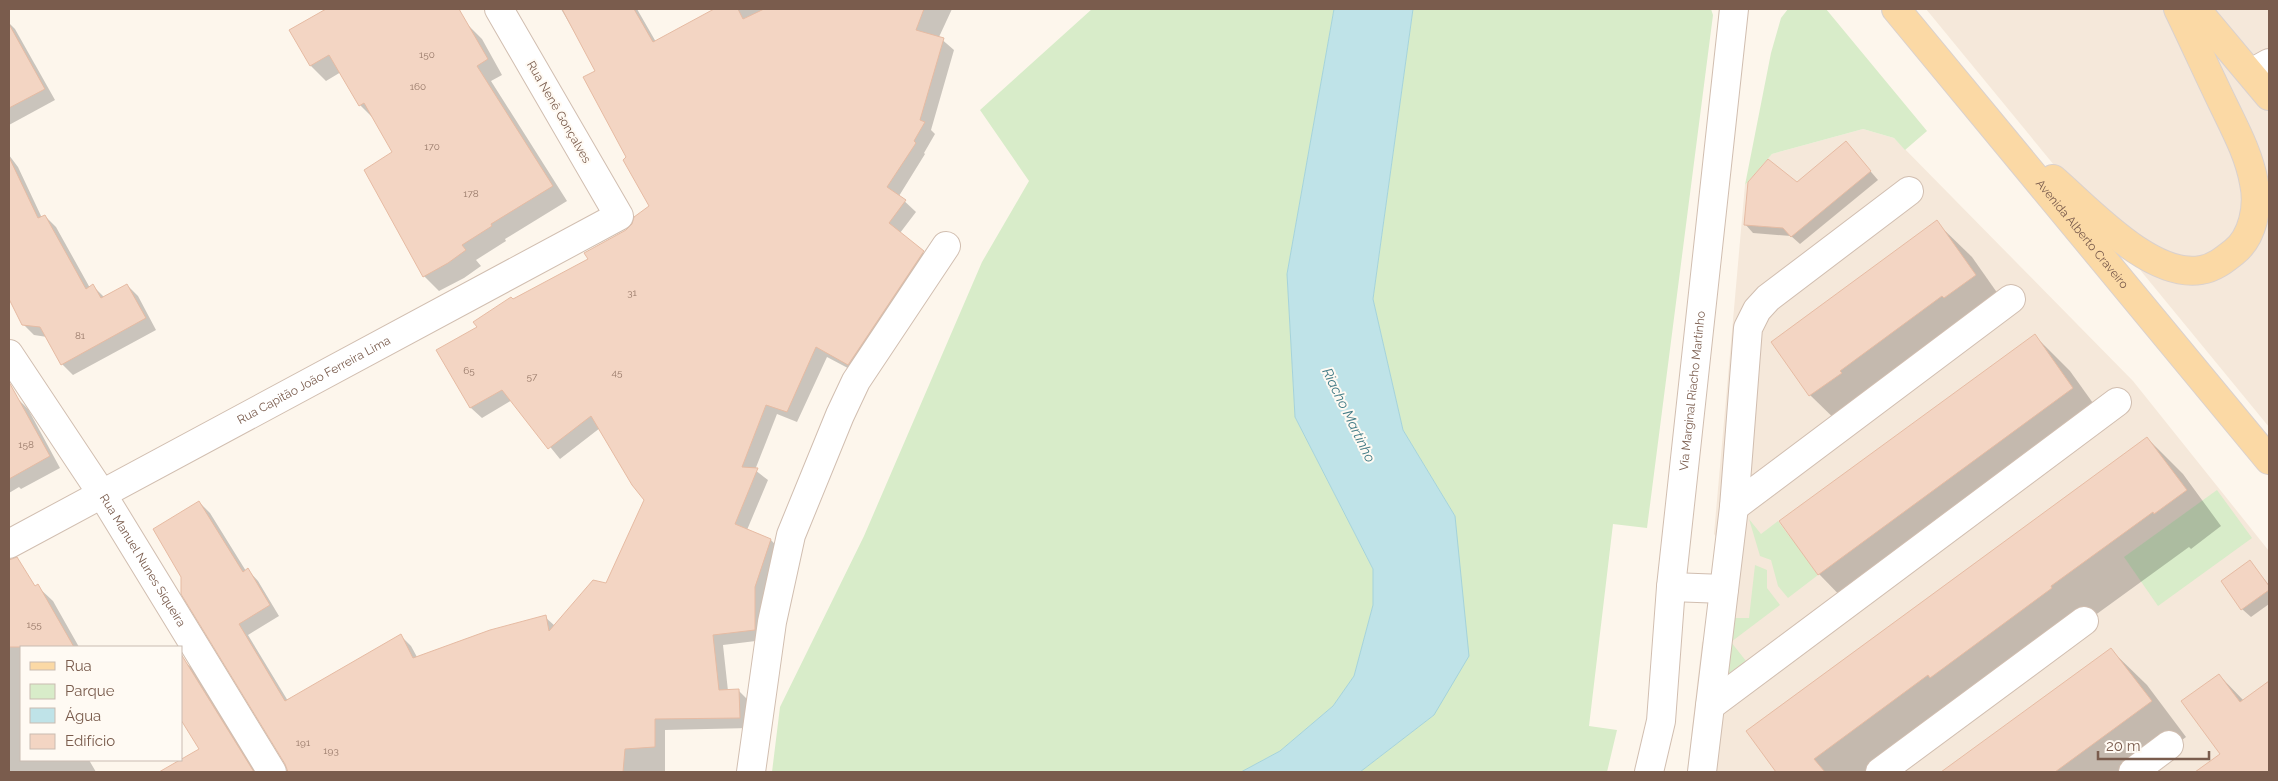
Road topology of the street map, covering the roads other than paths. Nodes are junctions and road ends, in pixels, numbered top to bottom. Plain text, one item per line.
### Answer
1 (499, 9) edge
2 (1734, 9) edge
3 (1896, 9) edge
4 (2178, 9) edge
5 (2196, 9) edge
6 (2260, 68) edge
7 (2269, 96) edge
8 (1991, 126) junction
9 (1909, 191) dead end
10 (619, 216) joint
11 (946, 246) dead end
12 (2011, 299) dead end
13 (9, 354) edge
14 (2117, 402) dead end
15 (2269, 460) edge
16 (102, 494) junction
17 (1734, 507) junction
18 (9, 544) edge
19 (1670, 587) junction
20 (1724, 589) junction
21 (2084, 621) dead end
22 (1710, 706) junction
23 (2169, 745) dead end
24 (272, 772) edge
25 (751, 772) edge
26 (1649, 772) edge
27 (1702, 772) edge
28 (1880, 772) edge
29 (2133, 772) edge

1 - 10 street, Rua Nenê Gonçalves
2 - 19 street, Via Marginal Riacho Martinho
3 - 8 main road, Avenida Alberto Craveiro
4 - 8 main road
5 - 6 main road
6 - 7 main road
8 - 15 main road, Avenida Alberto Craveiro
9 - 17 street
10 - 16 street, Rua Capitão João Ferreira Lima
11 - 25 street
12 - 17 street
13 - 16 street, Rua Manuel Nunes Siqueira
14 - 22 street
16 - 18 street, Rua Capitão João Ferreira Lima
16 - 24 street, Rua Manuel Nunes Siqueira
17 - 20 street
19 - 20 street
19 - 26 street, Via Marginal Riacho Martinho
20 - 22 street
21 - 28 street
22 - 27 street
23 - 29 street

